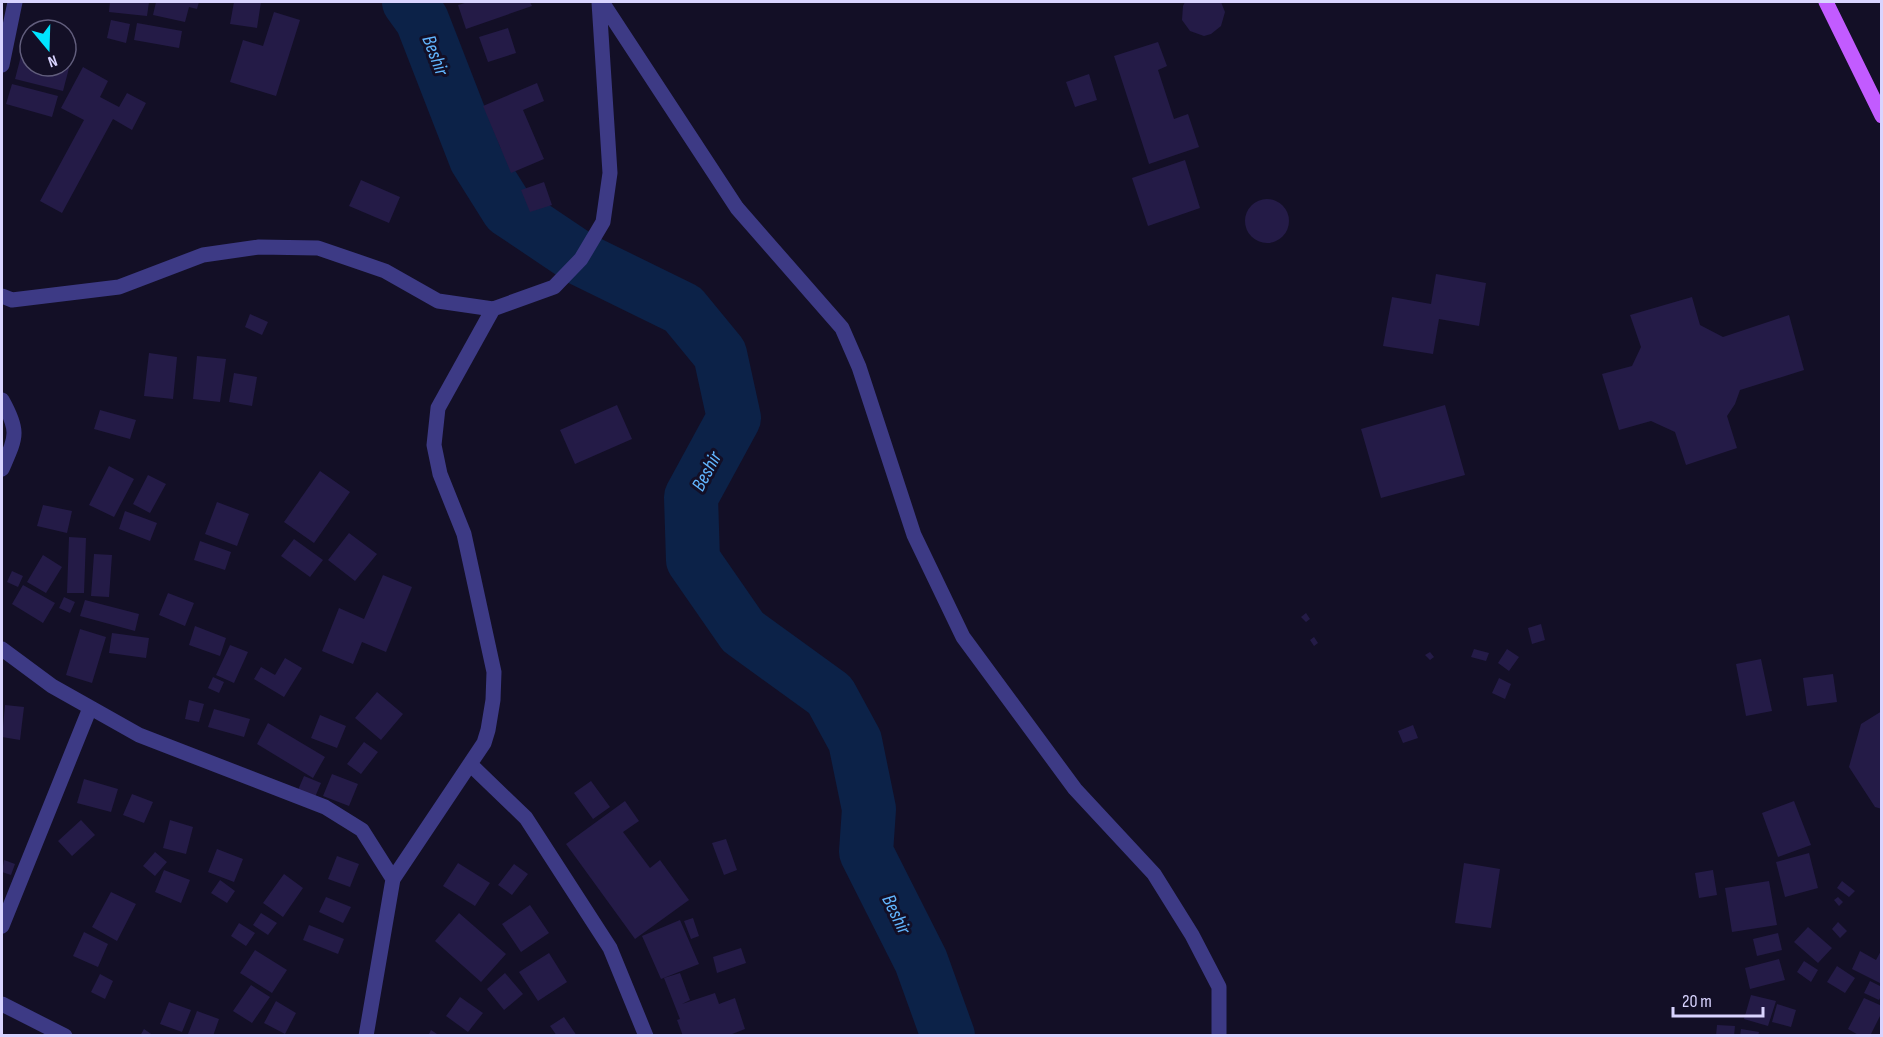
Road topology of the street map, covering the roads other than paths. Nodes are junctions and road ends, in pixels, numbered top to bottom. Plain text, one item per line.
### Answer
1 (15, 2) edge
2 (601, 2) edge
3 (1826, 2) edge
4 (2, 65) edge
5 (1881, 116) edge
6 (2, 296) edge
7 (492, 309) junction
8 (2, 400) edge
9 (2, 469) edge
10 (2, 649) edge
11 (90, 708) junction
12 (470, 764) junction
13 (393, 879) junction
14 (2, 926) edge
15 (2, 1004) edge
16 (65, 1035) edge
17 (366, 1035) edge
18 (646, 1035) edge
19 (1220, 1035) edge

1 - 4 street
2 - 7 street
2 - 19 street
3 - 5 main road
6 - 7 street
7 - 12 street
8 - 9 street
10 - 11 street
11 - 13 street
11 - 14 street
12 - 13 street
12 - 18 street
13 - 17 street
15 - 16 street

